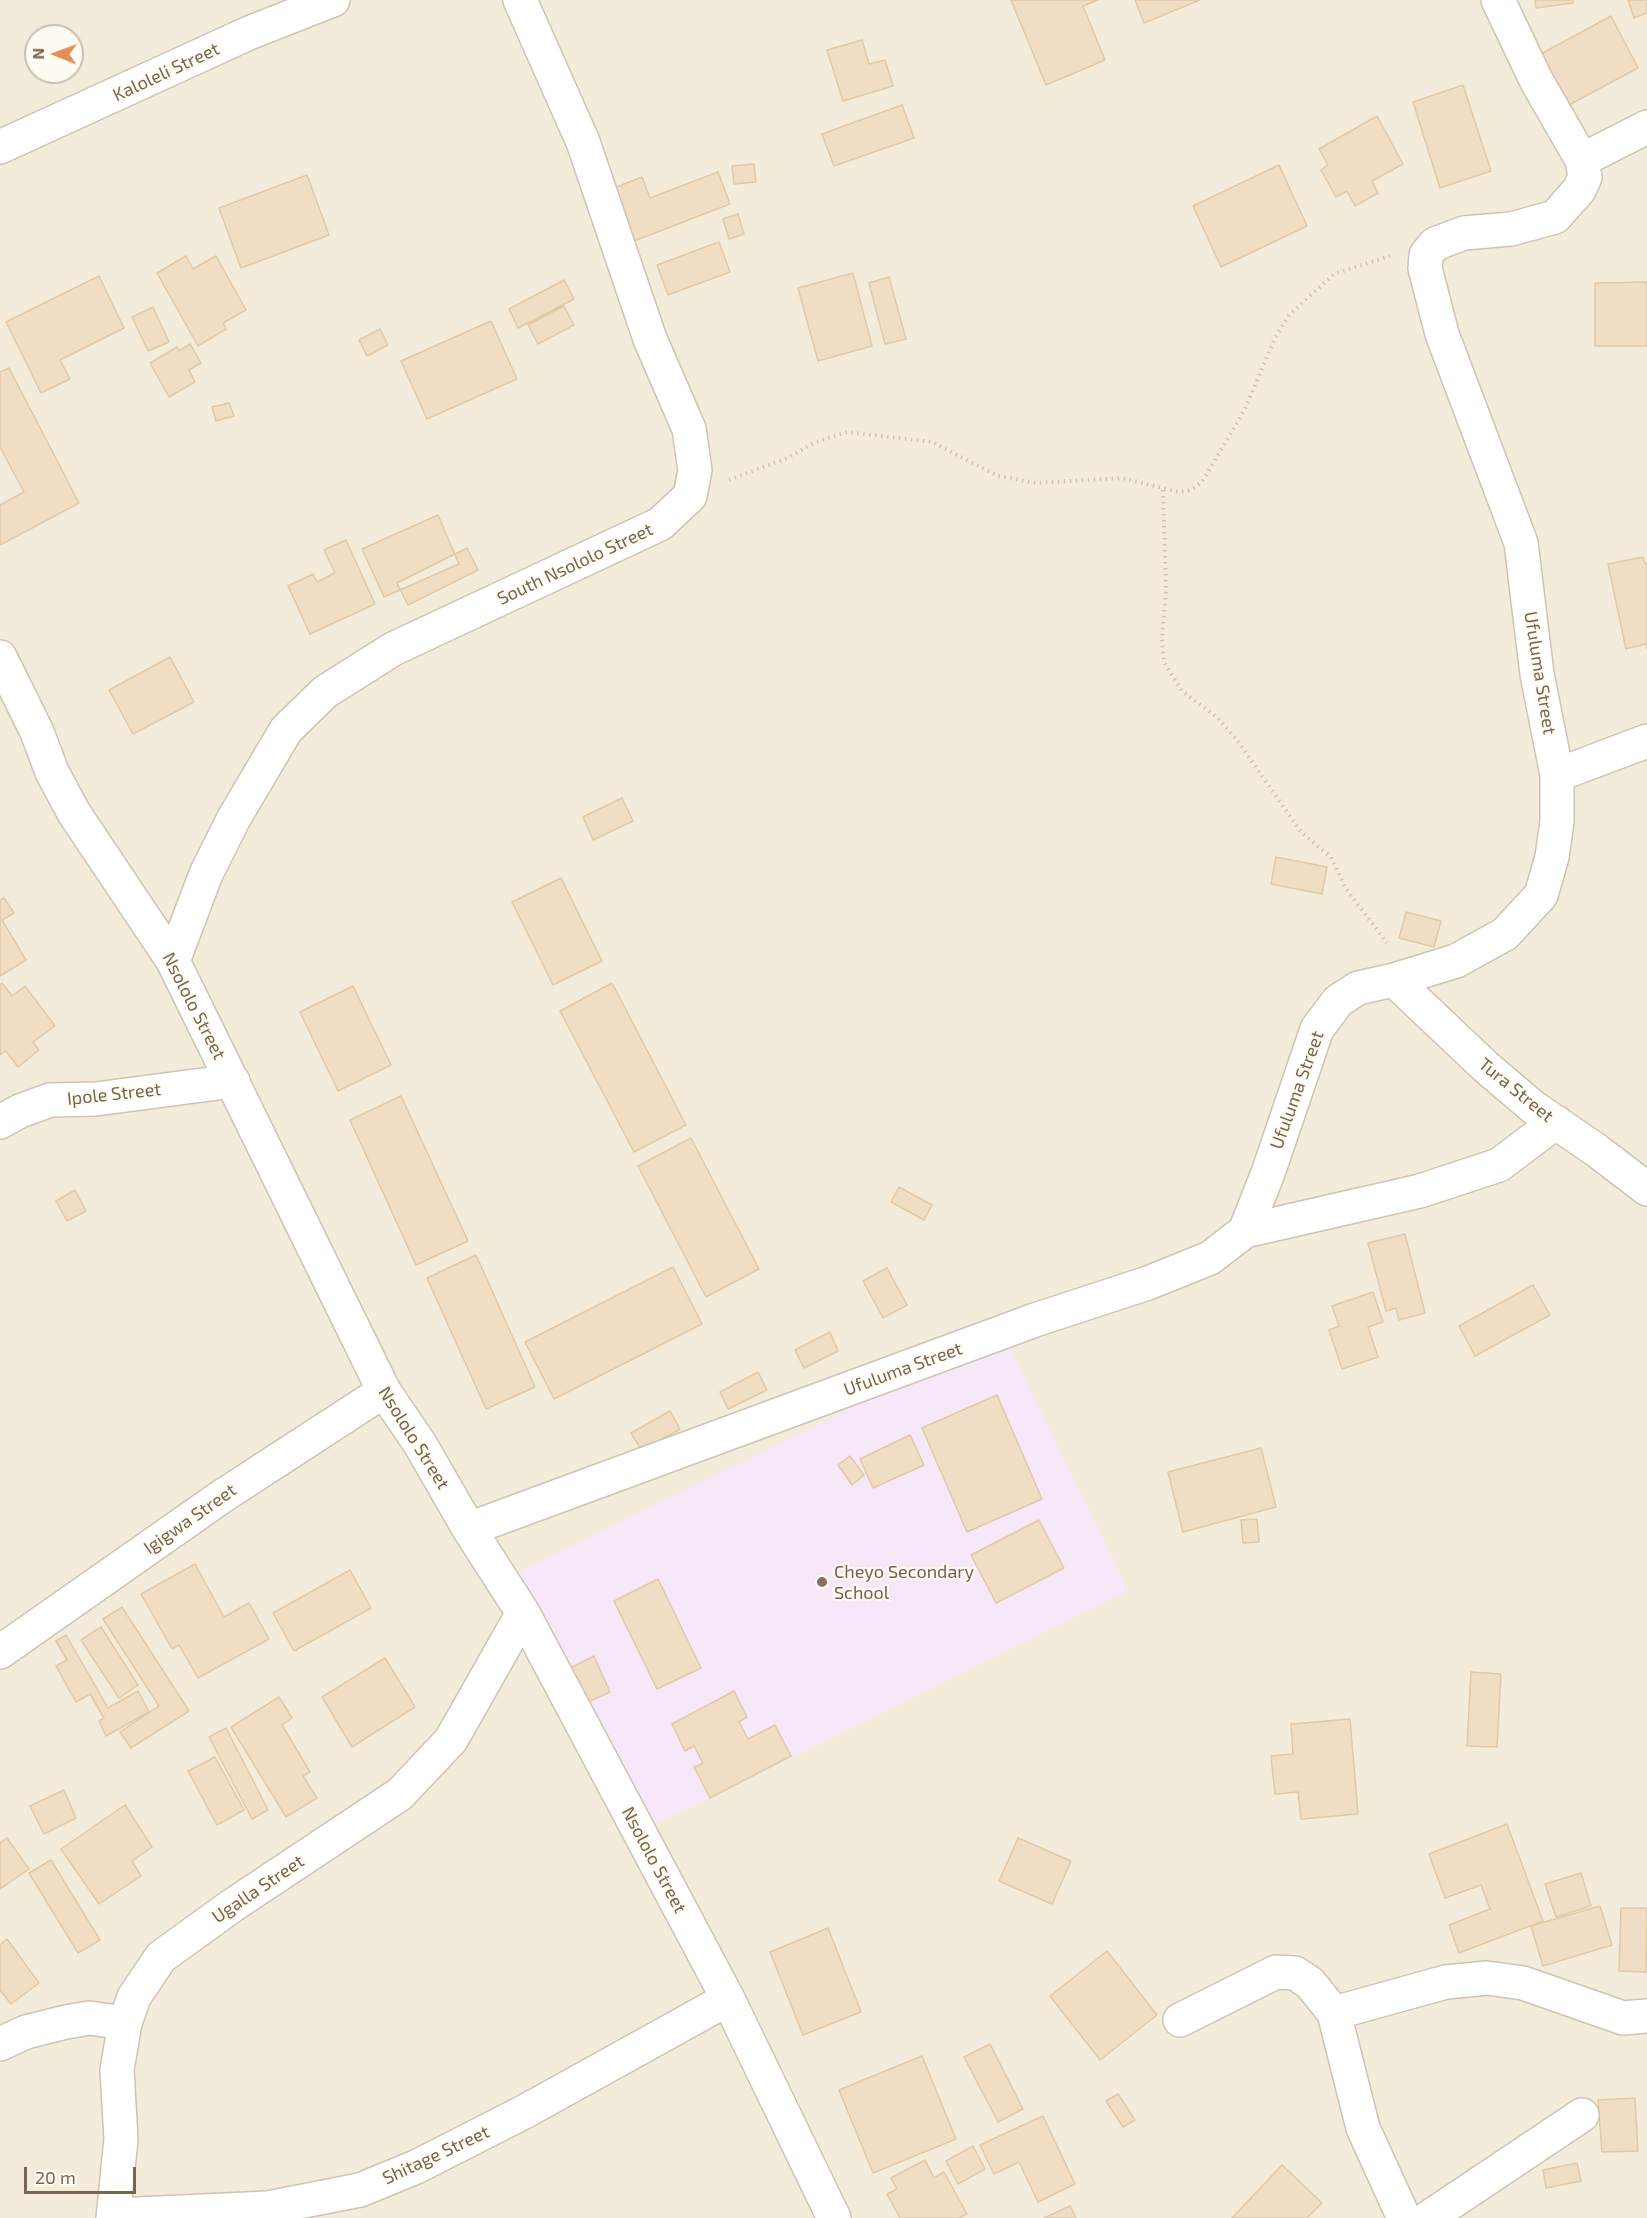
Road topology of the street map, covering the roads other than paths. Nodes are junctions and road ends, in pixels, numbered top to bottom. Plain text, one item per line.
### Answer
1 (333, 0) edge
2 (520, 0) edge
3 (1498, 0) edge
4 (1647, 127) edge
5 (0, 147) edge
6 (1582, 160) junction
7 (0, 657) edge
8 (1647, 741) edge
9 (1557, 775) junction
10 (173, 961) junction
11 (1403, 977) junction
12 (232, 1080) junction
13 (0, 1122) edge
14 (1556, 1122) junction
15 (1647, 1189) edge
16 (1245, 1231) junction
17 (384, 1391) junction
18 (469, 1529) junction
19 (523, 1613) junction
20 (0, 1652) edge
21 (728, 1999) junction
22 (1334, 2013) junction
23 (1647, 2016) edge
24 (1180, 2020) dead end
25 (125, 2023) junction
26 (0, 2044) edge
27 (1582, 2115) dead end
28 (114, 2217) edge
29 (834, 2218) edge
30 (1404, 2218) edge
31 (1428, 2218) edge

1 - 5 street, Kaloleli Street
2 - 10 street, South Nsololo Street
3 - 6 street
4 - 6 street
6 - 9 street, Ufuluma Street
7 - 10 street, Nsololo Street
8 - 9 street
9 - 11 street, Ufuluma Street
10 - 12 street, Nsololo Street
11 - 14 street, Tura Street
11 - 16 street, Ufuluma Street
12 - 13 street, Ipole Street
12 - 17 street, Nsololo Street
14 - 15 street, Tura Street
14 - 16 street
16 - 18 street, Ufuluma Street
17 - 18 street, Nsololo Street
17 - 20 street, Igigwa Street
18 - 19 street, Nsololo Street
19 - 21 street, Nsololo Street
19 - 25 street, Ugalla Street
21 - 28 street, Shitage Street
21 - 29 street, Nsololo Street
22 - 23 street
22 - 24 street
22 - 30 street
25 - 26 street
25 - 28 street, Ugalla Street
27 - 31 street

